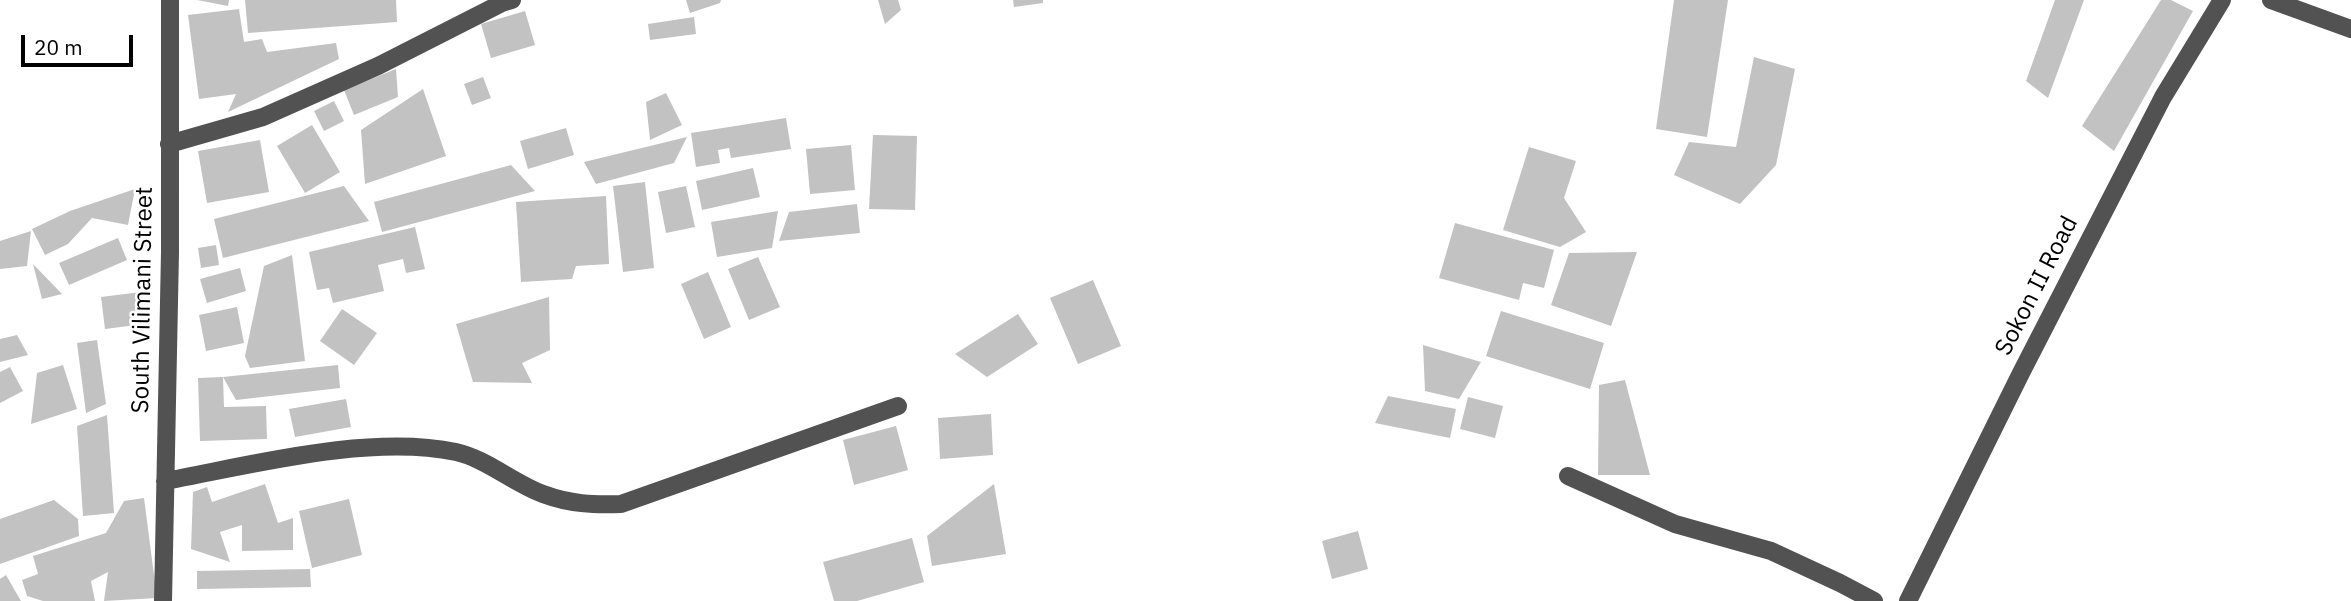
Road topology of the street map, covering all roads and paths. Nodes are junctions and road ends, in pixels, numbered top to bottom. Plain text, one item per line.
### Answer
1 (170, 0) edge
2 (512, 0) edge
3 (2222, 0) edge
4 (2271, 0) edge
5 (2351, 29) edge
6 (169, 144) junction
7 (898, 406) dead end
8 (1568, 476) dead end
9 (165, 481) junction
10 (163, 601) edge
11 (1874, 601) edge
12 (1908, 601) edge

1 - 6 street, South Vilimani Street
2 - 6 street
3 - 12 street, Sokon II Road
4 - 5 street
6 - 9 street, South Vilimani Street
7 - 9 street
8 - 11 street
9 - 10 street, South Vilimani Street

